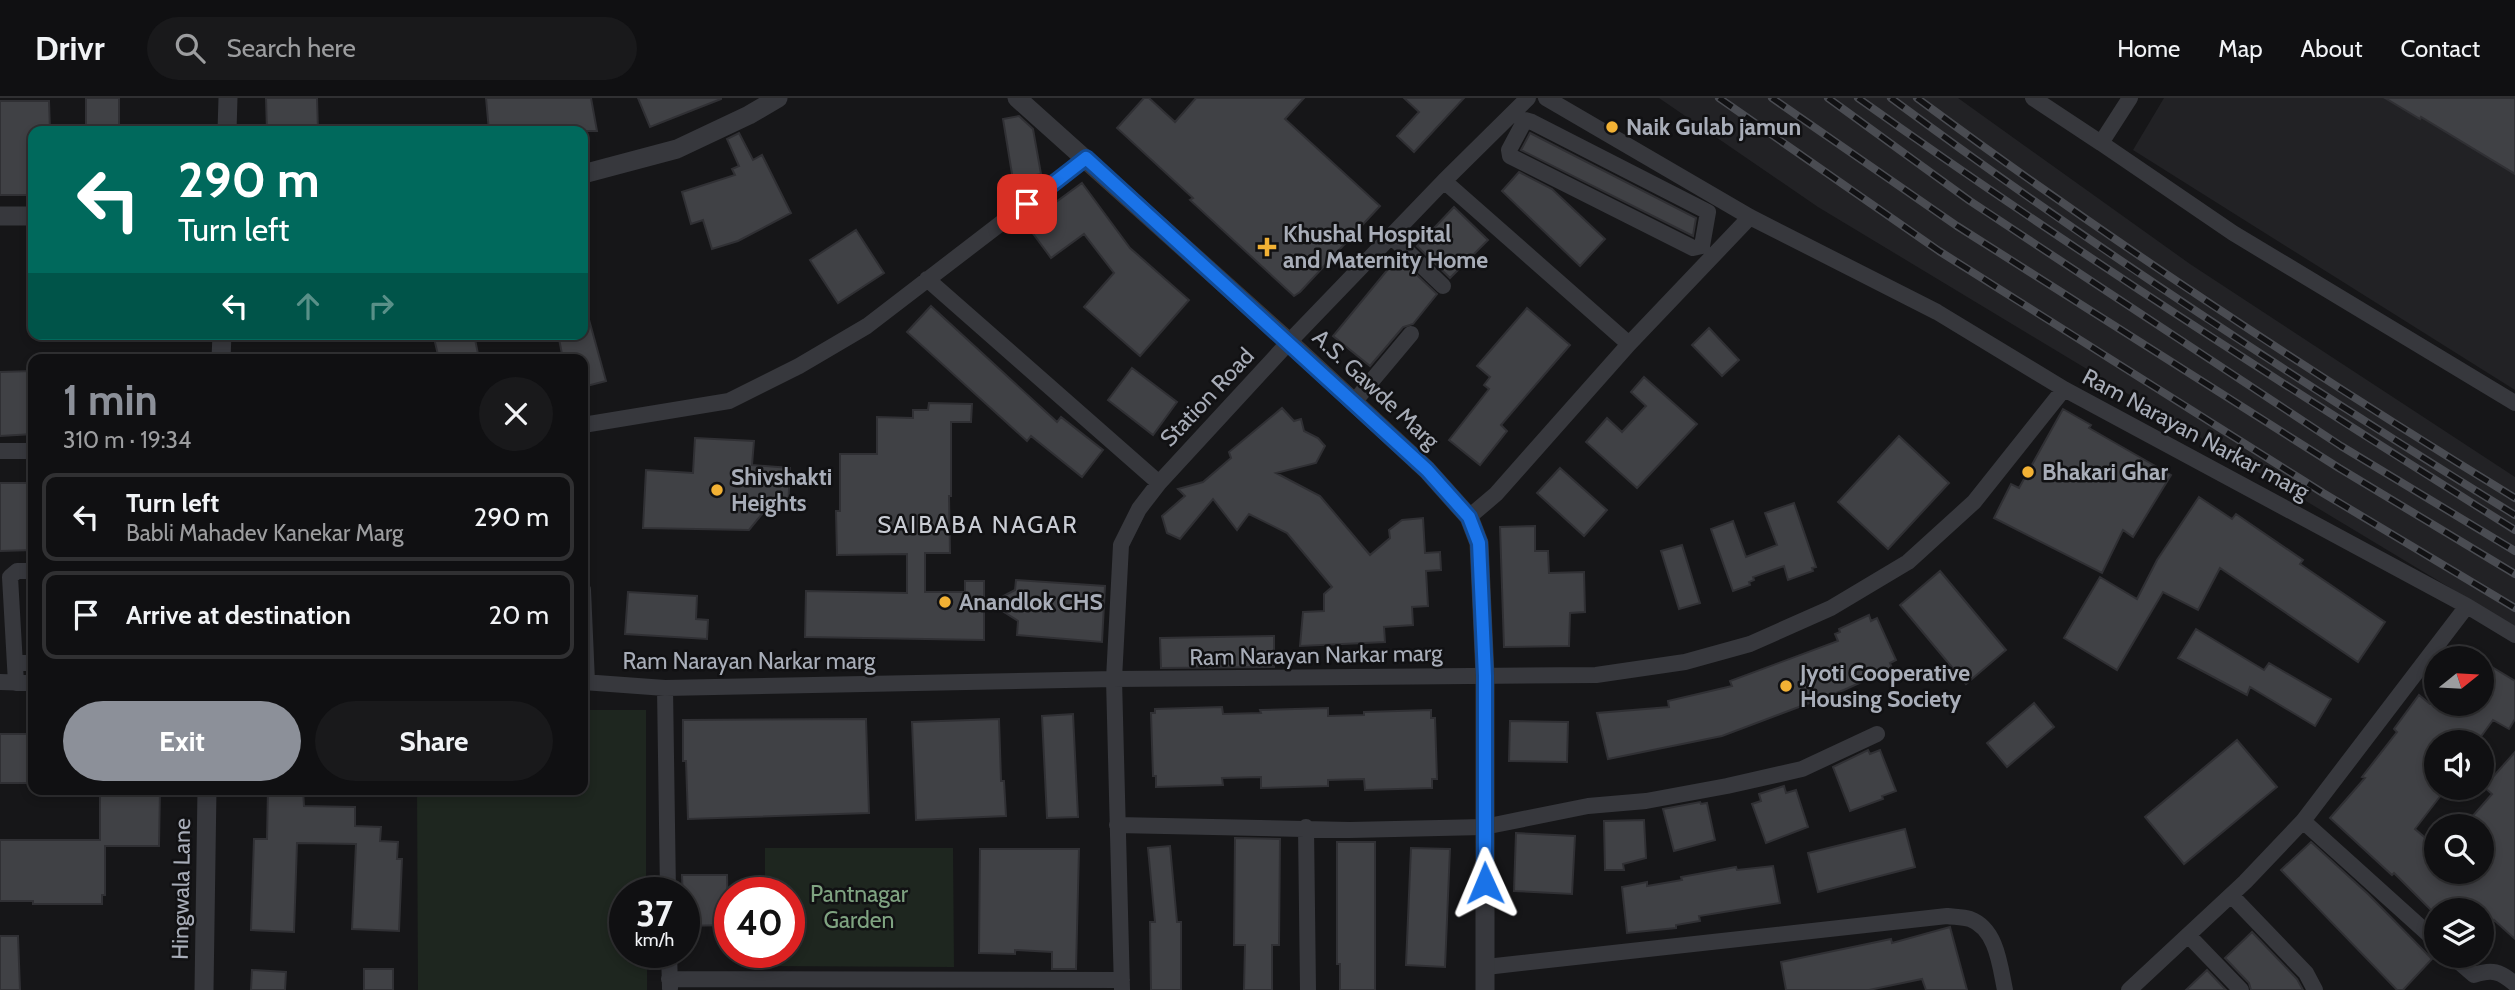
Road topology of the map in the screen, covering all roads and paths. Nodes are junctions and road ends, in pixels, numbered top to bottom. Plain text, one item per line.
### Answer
1 (228, 98) edge
2 (778, 98) edge
3 (1017, 98) edge
4 (1528, 98) edge
5 (1546, 98) edge
6 (2033, 98) edge
7 (2130, 98) edge
8 (1563, 108) junction
9 (1513, 124) junction
10 (228, 126) edge
11 (1552, 132) junction
12 (2101, 143) junction
13 (1086, 158) junction
14 (588, 173) edge
15 (1444, 181) junction
16 (0, 216) edge
17 (28, 216) edge
18 (1750, 217) junction
19 (1391, 236) junction
20 (927, 279) junction
21 (1443, 286) dead end
22 (1411, 334) dead end
23 (1289, 342) junction
24 (1629, 344) junction
25 (2064, 388) junction
26 (1354, 402) junction
27 (2515, 403) edge
28 (588, 424) edge
29 (0, 451) edge
30 (28, 451) edge
31 (1159, 484) junction
32 (1469, 517) junction
33 (28, 571) edge
34 (2467, 606) junction
35 (2515, 635) edge
36 (15, 663) junction
37 (28, 663) edge
38 (588, 675) edge
39 (1485, 676) junction
40 (1114, 679) junction
41 (8, 683) edge
42 (28, 683) edge
43 (665, 688) junction
44 (1877, 734) dead end
45 (207, 795) edge
46 (2303, 821) junction
47 (1117, 825) junction
48 (1306, 827) junction
49 (1484, 827) junction
50 (668, 877) edge
51 (2231, 895) junction
52 (2424, 930) edge
53 (2188, 934) junction
54 (1486, 967) junction
55 (2466, 968) edge
56 (2515, 984) edge
57 (670, 985) edge
58 (1122, 985) edge
59 (204, 990) edge
60 (1308, 990) edge
61 (1485, 990) edge
62 (2005, 990) edge
63 (2129, 990) edge
64 (2241, 990) edge
65 (2315, 990) edge

1 - 10 street
2 - 14 street
3 - 13 street, A.S. Gawde Marg
4 - 9 street, Station Road
5 - 8 street
6 - 12 street
7 - 12 street
8 - 11 street
8 - 18 street
9 - 11 street
9 - 11 street
9 - 15 street, Station Road
12 - 27 street
13 - 20 street
13 - 23 street, A.S. Gawde Marg
15 - 19 street, Station Road
15 - 24 street
16 - 17 street
18 - 24 street
18 - 25 street
19 - 21 street
19 - 23 street, Station Road
20 - 28 street
20 - 31 street
22 - 26 street
23 - 26 street, A.S. Gawde Marg
23 - 31 street, Station Road
24 - 32 street
25 - 34 street, Ram Narayan Narkar marg
25 - 39 street, Ram Narayan Narkar marg
26 - 32 street, A.S. Gawde Marg
29 - 30 street
31 - 40 street, Station Road
32 - 39 street, A.S. Gawde Marg
33 - 36 street
34 - 35 street, Ram Narayan Narkar marg
34 - 46 street
36 - 37 street
36 - 41 street
38 - 43 street, Ram Narayan Narkar marg
39 - 40 street, Ram Narayan Narkar marg
39 - 49 street, A.S. Gawde Marg
40 - 43 street, Ram Narayan Narkar marg
40 - 47 street, Station Road
41 - 42 street
43 - 50 street
44 - 49 street
45 - 59 street, Hingwala Lane
46 - 51 street
46 - 52 street
47 - 48 street
47 - 58 street, Station Road
48 - 49 street
48 - 60 street
49 - 54 street, A.S. Gawde Marg
51 - 53 street
51 - 65 street
53 - 63 street
53 - 64 street
54 - 61 street, A.S. Gawde Marg
54 - 62 street
55 - 56 street
57 - 58 street

